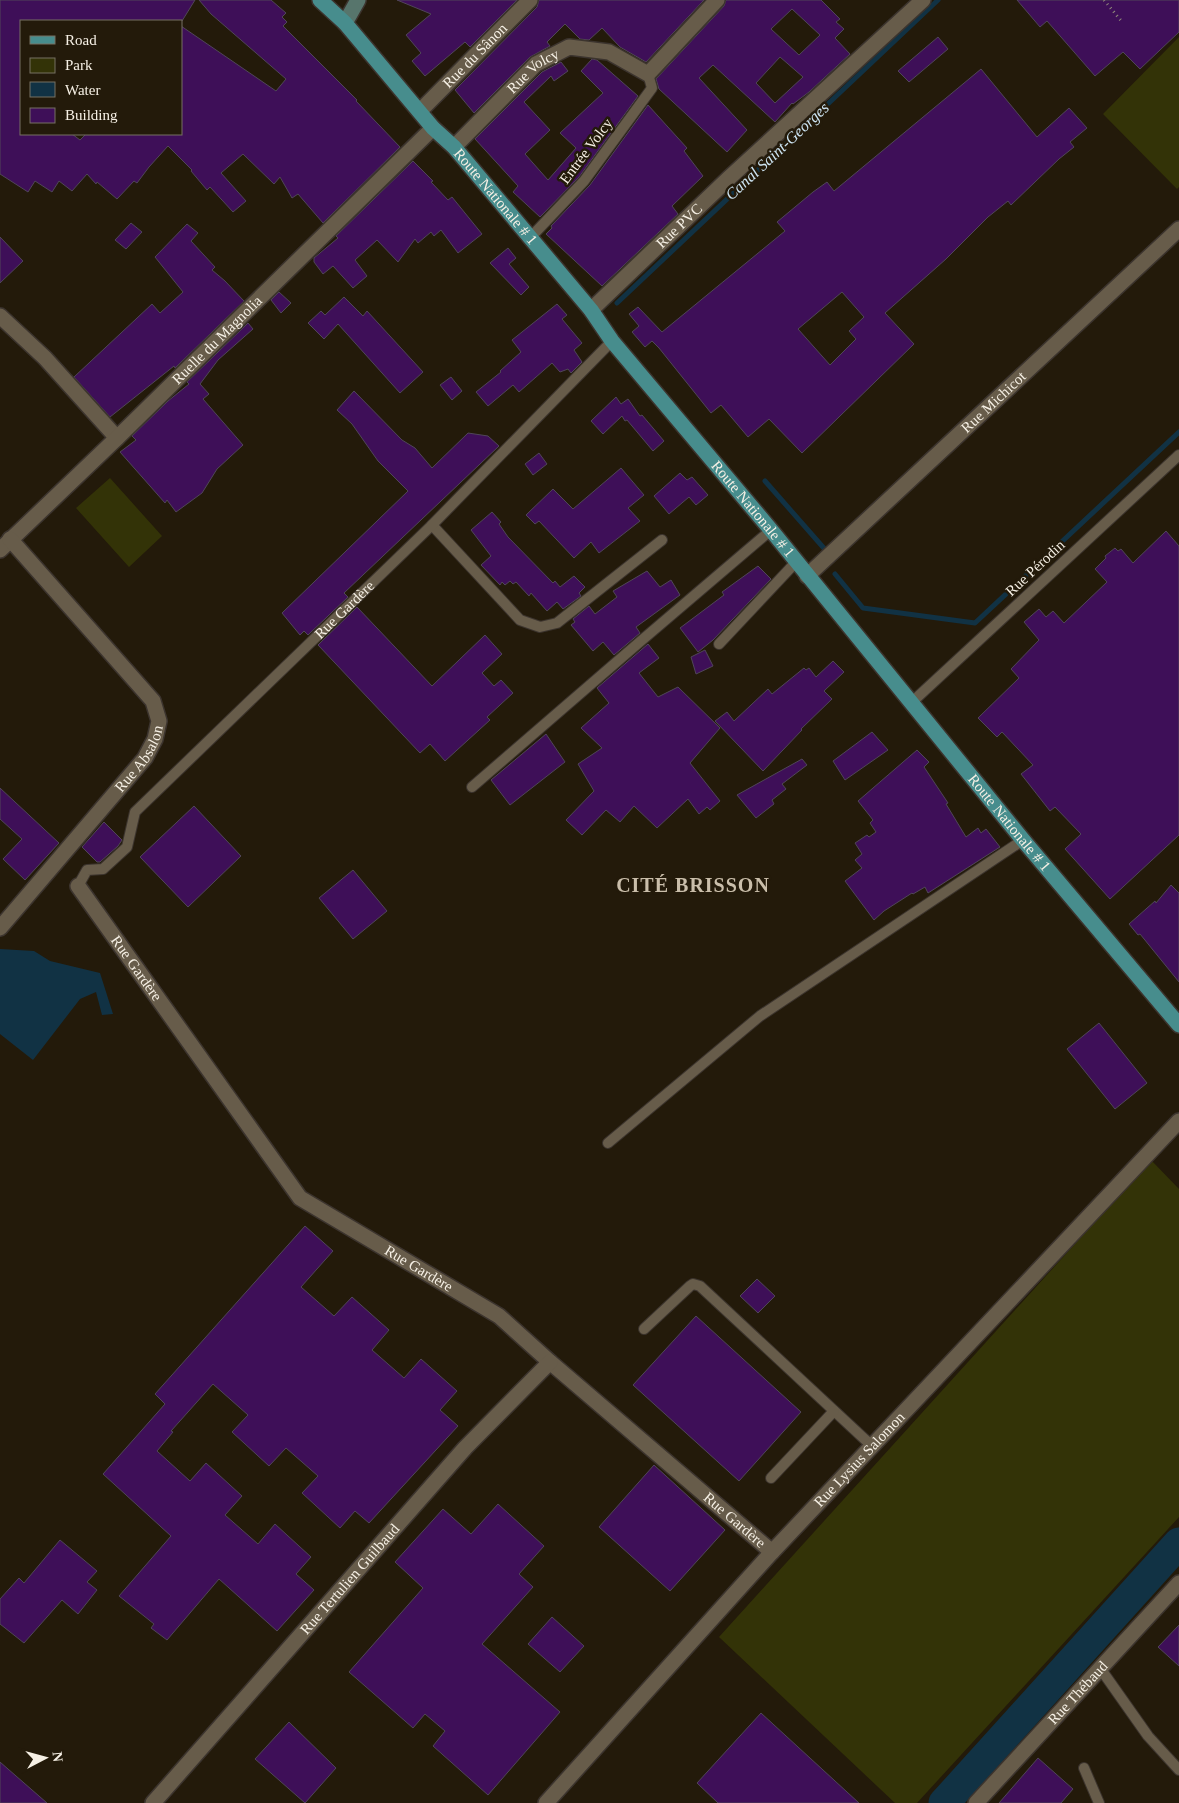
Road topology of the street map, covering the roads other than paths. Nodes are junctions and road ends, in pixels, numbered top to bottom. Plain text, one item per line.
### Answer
1 (320, 0) edge
2 (358, 0) edge
3 (530, 0) edge
4 (717, 0) edge
5 (923, 0) edge
6 (345, 23) junction
7 (648, 74) junction
8 (420, 111) junction
9 (433, 128) junction
10 (454, 148) junction
11 (1179, 229) edge
12 (530, 238) junction
13 (591, 310) junction
14 (0, 316) edge
15 (612, 342) junction
16 (117, 438) junction
17 (1179, 455) edge
18 (432, 525) junction
19 (770, 530) junction
20 (662, 540) dead end
21 (5, 544) edge
22 (796, 562) junction
23 (807, 576) junction
24 (719, 644) dead end
25 (912, 703) junction
26 (472, 787) dead end
27 (1022, 840) junction
28 (78, 886) joint
29 (0, 928) edge
30 (1179, 1025) edge
31 (1179, 1121) edge
32 (608, 1143) dead end
33 (644, 1329) dead end
34 (550, 1362) junction
35 (834, 1411) junction
36 (872, 1446) junction
37 (771, 1478) dead end
38 (772, 1552) junction
39 (1179, 1583) edge
40 (1100, 1668) junction
41 (1084, 1768) dead end
42 (1179, 1770) edge
43 (153, 1803) edge
44 (546, 1803) edge
45 (976, 1803) edge
46 (1098, 1803) edge

1 - 6 main road, Route Nationale # 1
2 - 6 main road
3 - 8 street, Rue du Sânon
4 - 7 street
5 - 13 street, Rue PVC
6 - 8 main road, Route Nationale # 1
7 - 10 street, Rue Volcy
7 - 12 lane, Entrée Volcy
8 - 9 main road, Route Nationale # 1
9 - 10 main road, Route Nationale # 1
9 - 16 street, Ruelle du Magnolia
10 - 12 main road, Route Nationale # 1
11 - 23 street, Rue Michicot
12 - 13 main road, Route Nationale # 1
13 - 15 main road, Route Nationale # 1
14 - 16 street
15 - 18 lane, Rue Gardère
15 - 19 main road, Route Nationale # 1
16 - 21 street, Ruelle du Magnolia
17 - 25 lane, Rue Pérodin
18 - 20 lane
18 - 28 lane, Rue Gardère
19 - 22 main road, Route Nationale # 1
19 - 26 lane
21 - 29 street, Rue Absalon
22 - 23 main road, Route Nationale # 1
22 - 24 lane
23 - 25 main road, Route Nationale # 1
25 - 27 main road, Route Nationale # 1
27 - 30 main road, Route Nationale # 1
27 - 32 lane
28 - 34 street, Rue Gardère
31 - 36 street, Rue Lysius Salomon
33 - 35 lane
34 - 38 street, Rue Gardère
34 - 43 street, Rue Tertulien Guilbaud
35 - 36 lane
35 - 37 lane
36 - 38 street, Rue Lysius Salomon
38 - 44 street, Rue Lysius Salomon
39 - 40 street, Rue Thébaud
40 - 42 lane
40 - 45 street, Rue Thébaud
41 - 46 lane

